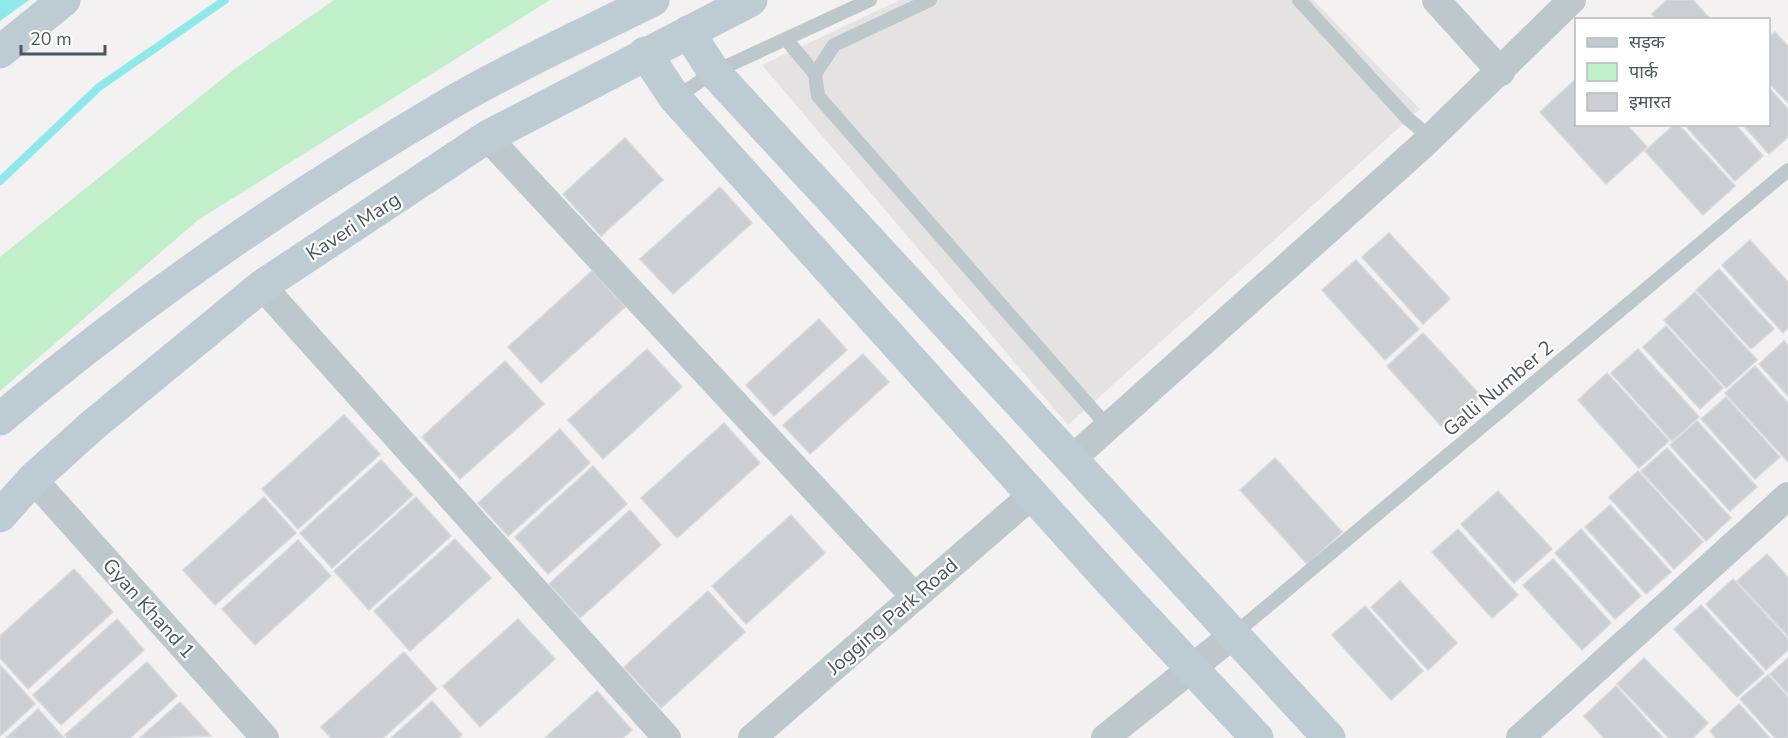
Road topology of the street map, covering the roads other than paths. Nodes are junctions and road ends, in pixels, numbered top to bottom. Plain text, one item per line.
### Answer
1 (64, 0) edge
2 (652, 0) edge
3 (751, 0) edge
4 (870, 0) edge
5 (930, 0) edge
6 (1299, 0) edge
7 (1436, 0) edge
8 (1572, 0) edge
9 (616, 8) edge
10 (688, 32) junction
11 (786, 39) junction
12 (0, 52) edge
13 (645, 53) junction
14 (714, 72) junction
15 (1500, 72) junction
16 (815, 74) junction
17 (675, 98) junction
18 (487, 137) junction
19 (1430, 137) junction
20 (1788, 170) edge
21 (262, 286) junction
22 (0, 419) edge
23 (1108, 427) junction
24 (1072, 459) junction
25 (33, 479) junction
26 (1032, 495) junction
27 (1788, 496) edge
28 (0, 516) edge
29 (915, 597) junction
30 (1233, 635) junction
31 (1191, 666) junction
32 (265, 738) edge
33 (667, 738) edge
34 (752, 738) edge
35 (1105, 738) edge
36 (1257, 738) edge
37 (1329, 738) edge
38 (1520, 738) edge

1 - 12 street
2 - 9 street
3 - 10 street, Kaveri Marg
4 - 11 lane
5 - 16 lane
6 - 19 lane
7 - 15 street
8 - 15 street
9 - 22 street
10 - 13 street, Kaveri Marg
10 - 14 street
11 - 14 lane
11 - 16 lane
13 - 17 street
13 - 18 street, Kaveri Marg
14 - 17 lane
14 - 24 street
15 - 19 street
16 - 23 lane
17 - 26 street
18 - 21 street, Kaveri Marg
18 - 29 street
19 - 23 street
20 - 30 lane, Galli Number 2
21 - 25 street, Kaveri Marg
21 - 33 street
23 - 24 street
24 - 30 street
25 - 28 street, Kaveri Marg
25 - 32 street, Gyan Khand 1
26 - 29 street, Jogging Park Road
26 - 31 street
27 - 38 street
29 - 34 street, Jogging Park Road
30 - 31 street
30 - 37 street
31 - 35 street
31 - 36 street

